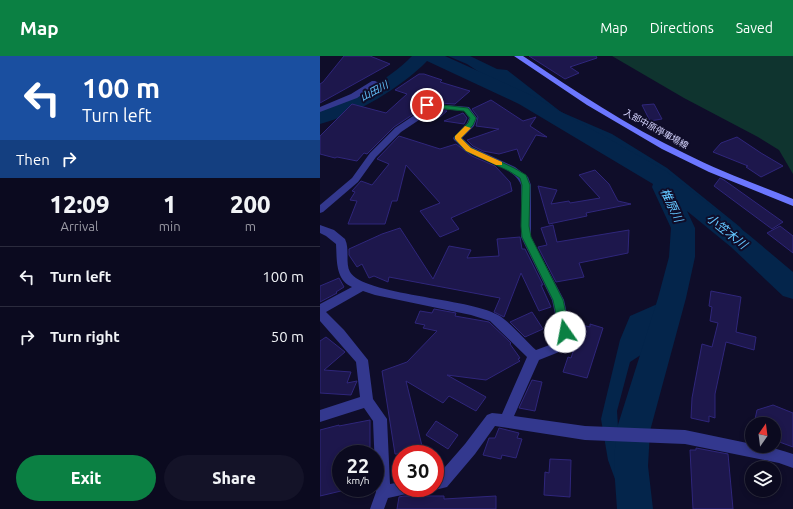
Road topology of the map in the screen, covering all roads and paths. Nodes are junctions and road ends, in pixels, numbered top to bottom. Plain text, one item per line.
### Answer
1 (518, 56) edge
2 (375, 83) dead end
3 (320, 110) edge
4 (793, 203) edge
5 (320, 210) edge
6 (320, 229) edge
7 (363, 286) junction
8 (320, 310) edge
9 (320, 314) edge
10 (534, 356) junction
11 (366, 401) junction
12 (320, 416) edge
13 (506, 420) junction
14 (381, 445) edge
15 (793, 461) edge
16 (444, 480) edge
17 (381, 497) edge
18 (377, 509) edge

1 - 4 main road, 入部中原停車場線
2 - 3 street
5 - 10 street
6 - 7 street
7 - 8 street
7 - 10 street
9 - 11 street
10 - 13 street
11 - 12 street
11 - 14 street
13 - 15 street
13 - 16 street
17 - 18 street

